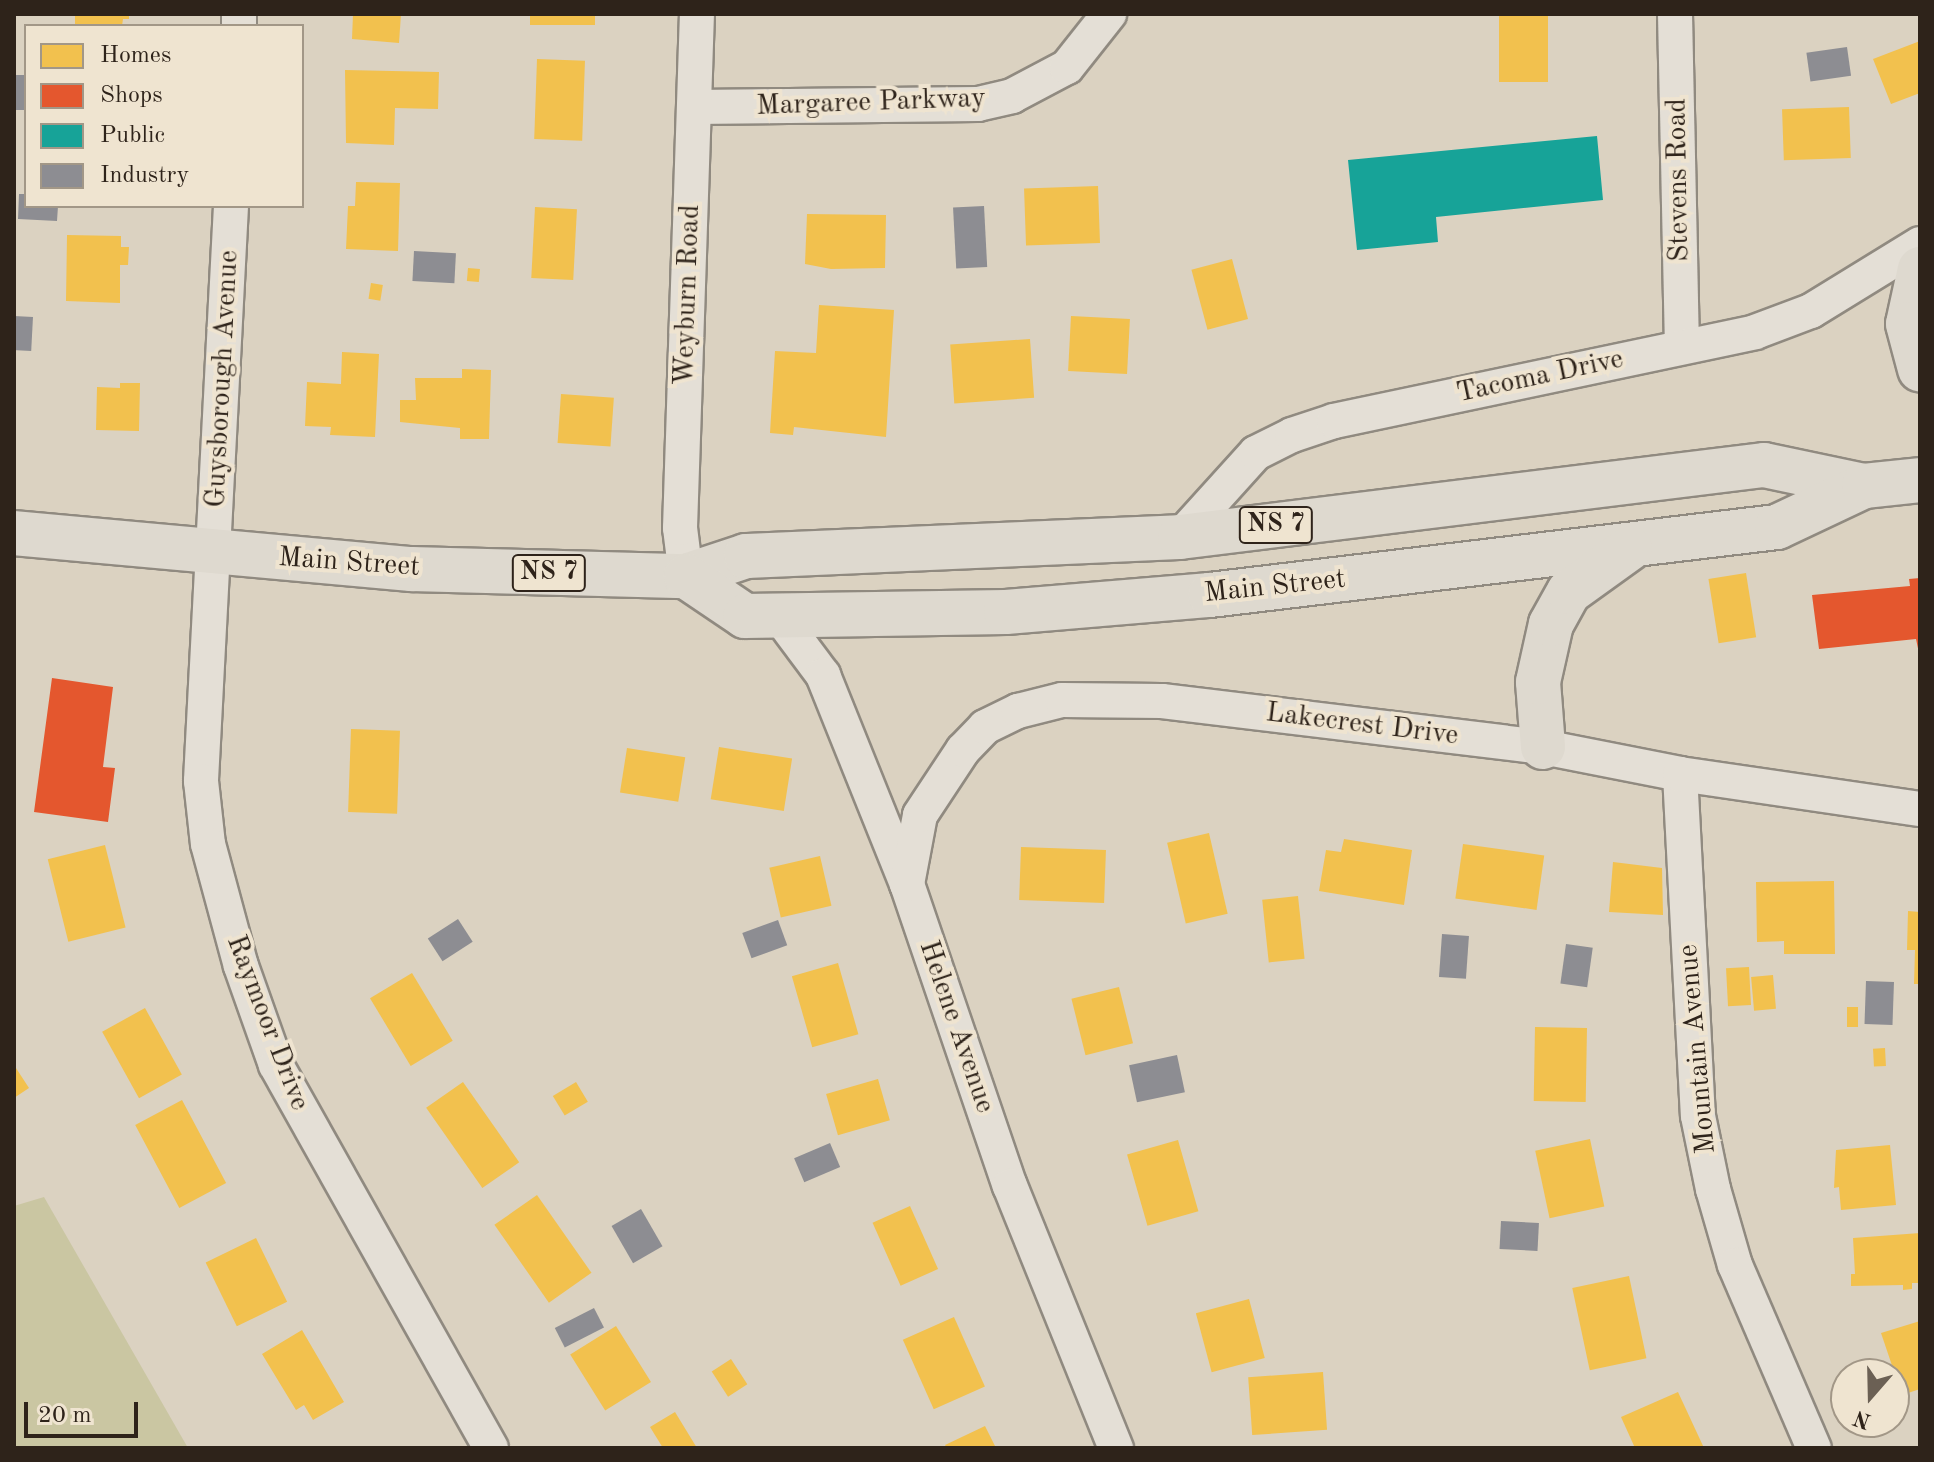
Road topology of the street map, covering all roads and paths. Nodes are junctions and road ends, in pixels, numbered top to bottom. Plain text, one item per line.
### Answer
1 (697, 14) edge
2 (1109, 14) edge
3 (1675, 14) edge
4 (694, 107) junction
5 (231, 208) edge
6 (1920, 244) edge
7 (1920, 269) edge
8 (1682, 346) junction
9 (1920, 369) edge
10 (1920, 480) edge
11 (1864, 486) junction
12 (14, 533) edge
13 (1180, 537) junction
14 (1634, 545) junction
15 (216, 553) junction
16 (686, 576) junction
17 (779, 616) junction
18 (1543, 747) junction
19 (1680, 774) junction
20 (1920, 809) edge
21 (907, 884) junction
22 (491, 1448) edge
23 (1116, 1448) edge
24 (1814, 1448) edge

1 - 4 street, Weyburn Road
2 - 4 street, Margaree Parkway
3 - 8 street, Stevens Road
4 - 16 street, Weyburn Road
5 - 15 street, Guysborough Avenue
6 - 8 street, Tacoma Drive
7 - 9 main road
8 - 13 street, Tacoma Drive
10 - 11 main road, Main Street / NS 7
11 - 13 main road, Main Street / NS 7
11 - 14 main road, Main Street / NS 7
12 - 15 main road, Main Street / NS 7
13 - 16 main road, Main Street / NS 7
14 - 17 main road, Main Street / NS 7
14 - 18 main road
15 - 16 main road, Main Street / NS 7
15 - 22 street, Raymoor Drive
16 - 17 main road, Main Street / NS 7
17 - 21 street, Helene Avenue
18 - 19 street, Lakecrest Drive
18 - 21 street, Lakecrest Drive
19 - 20 street, Lakecrest Drive
19 - 24 street, Mountain Avenue
21 - 23 street, Helene Avenue

